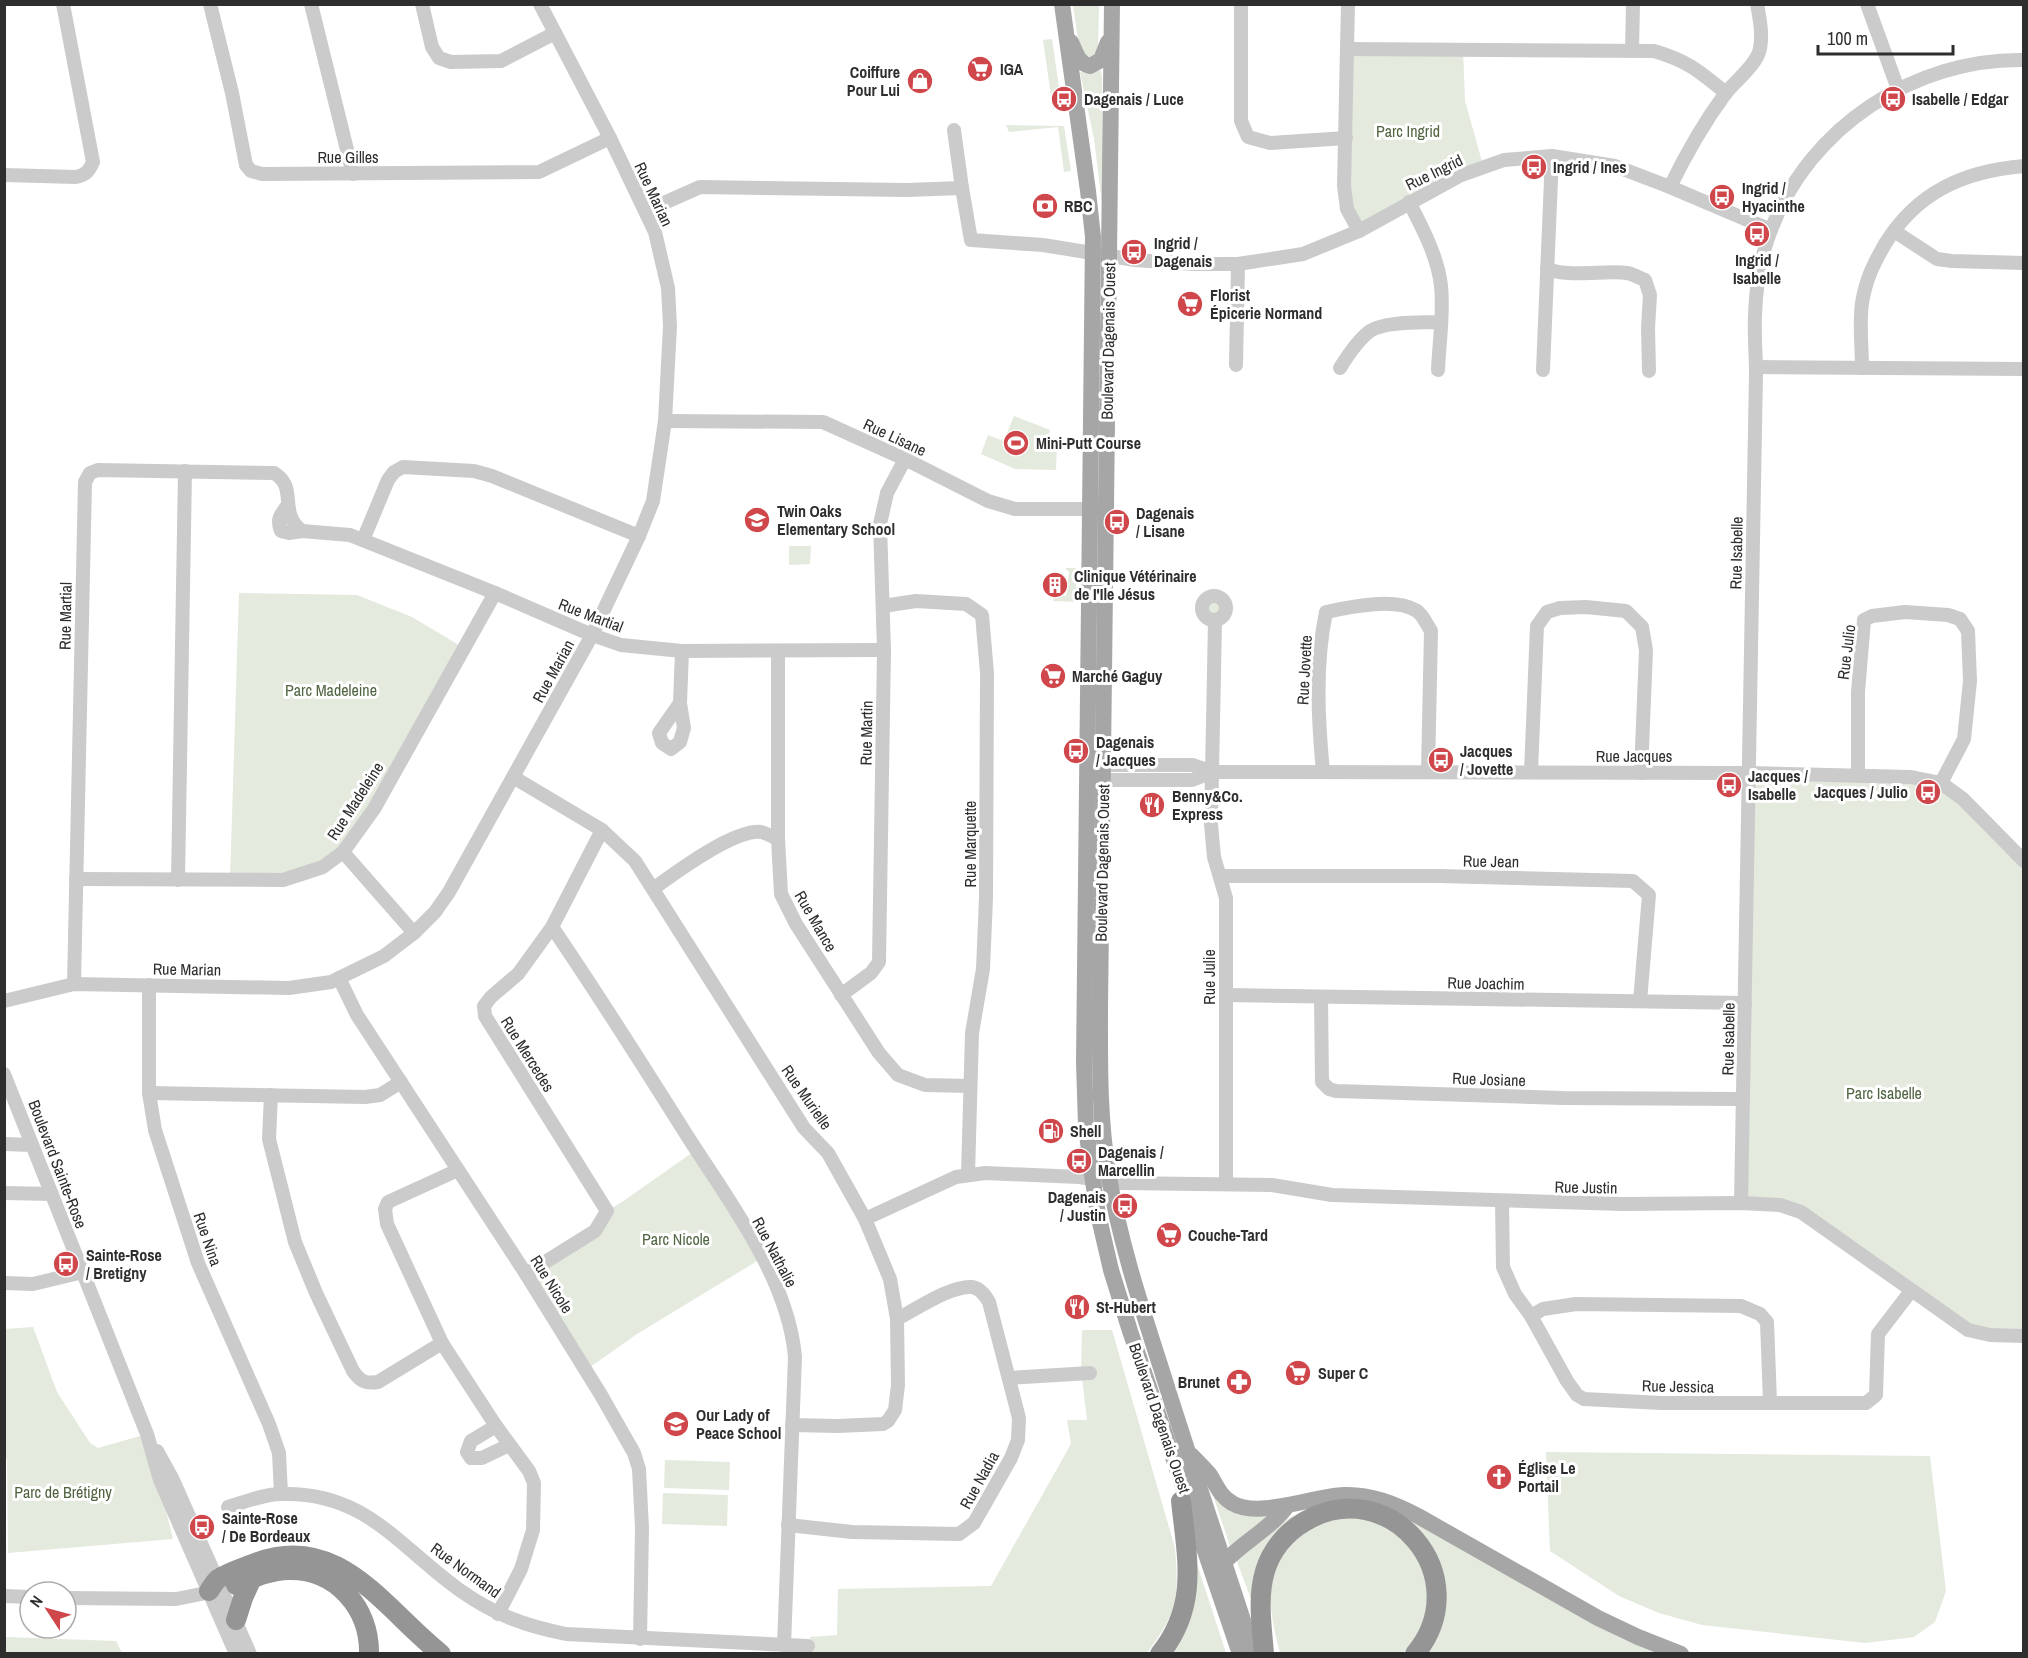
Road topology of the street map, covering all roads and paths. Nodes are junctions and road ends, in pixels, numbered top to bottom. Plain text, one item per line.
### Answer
1 (63, 4) edge
2 (210, 4) edge
3 (311, 4) edge
4 (422, 4) edge
5 (540, 4) edge
6 (1062, 4) edge
7 (1112, 4) edge
8 (1241, 4) edge
9 (1348, 4) edge
10 (1633, 4) edge
11 (1757, 4) edge
12 (1867, 4) edge
13 (1065, 25) junction
14 (555, 33) junction
15 (1111, 33) junction
16 (1348, 48) junction
17 (1632, 50) junction
18 (2024, 60) edge
19 (1898, 89) junction
20 (1726, 93) junction
21 (954, 130) dead end
22 (610, 138) junction
23 (1346, 138) junction
24 (1552, 156) junction
25 (2024, 166) edge
26 (352, 174) junction
27 (4, 175) edge
28 (1670, 187) junction
29 (962, 188) junction
30 (1409, 202) junction
31 (646, 211) junction
32 (1771, 230) junction
33 (1359, 231) junction
34 (1894, 231) junction
35 (1101, 255) junction
36 (2024, 263) edge
37 (1238, 264) junction
38 (1547, 267) junction
39 (1441, 322) junction
40 (1236, 365) dead end
41 (1756, 367) junction
42 (1340, 368) dead end
43 (1862, 368) junction
44 (2024, 369) edge
45 (1438, 370) dead end
46 (1544, 370) dead end
47 (1649, 371) dead end
48 (665, 421) junction
49 (905, 459) junction
50 (185, 471) junction
51 (1098, 509) junction
52 (639, 536) junction
53 (363, 540) junction
54 (495, 593) junction
55 (884, 606) junction
56 (1215, 621) dead end
57 (592, 635) junction
58 (884, 650) junction
59 (682, 651) junction
60 (778, 651) junction
61 (680, 703) dead end
62 (1095, 772) junction
63 (1213, 772) junction
64 (1323, 772) junction
65 (1428, 772) junction
66 (1531, 772) junction
67 (1641, 772) junction
68 (1749, 773) junction
69 (1857, 776) junction
70 (513, 777) junction
71 (1941, 783) junction
72 (602, 830) junction
73 (778, 839) junction
74 (343, 852) junction
75 (2024, 861) edge
76 (1220, 876) junction
77 (76, 879) junction
78 (178, 879) junction
79 (653, 889) junction
80 (552, 927) junction
81 (414, 933) junction
82 (339, 978) junction
83 (74, 984) junction
84 (149, 985) junction
85 (841, 995) junction
86 (1226, 995) junction
87 (1321, 997) junction
88 (4, 1001) edge
89 (1640, 1002) junction
90 (1745, 1003) junction
91 (4, 1074) edge
92 (401, 1082) junction
93 (970, 1086) junction
94 (149, 1093) junction
95 (271, 1095) junction
96 (1743, 1099) junction
97 (4, 1144) edge
98 (32, 1145) junction
99 (458, 1170) junction
100 (968, 1174) junction
101 (1092, 1179) junction
102 (1110, 1181) junction
103 (1226, 1184) junction
104 (4, 1193) edge
105 (52, 1194) junction
106 (1502, 1201) junction
107 (1741, 1203) junction
108 (865, 1219) junction
109 (83, 1272) junction
110 (526, 1274) junction
111 (4, 1283) edge
112 (1911, 1291) junction
113 (1531, 1317) junction
114 (897, 1319) junction
115 (2024, 1336) edge
116 (442, 1343) junction
117 (1090, 1373) dead end
118 (1009, 1378) junction
119 (1770, 1402) junction
120 (792, 1425) junction
121 (496, 1426) junction
122 (509, 1444) junction
123 (1186, 1450) junction
124 (1178, 1468) junction
125 (281, 1494) junction
126 (1181, 1502) joint
127 (1288, 1505) junction
128 (228, 1508) dead end
129 (788, 1525) junction
130 (1219, 1568) junction
131 (252, 1578) junction
132 (216, 1587) junction
133 (78, 1598) edge
134 (498, 1614) junction
135 (236, 1620) junction
136 (640, 1639) junction
137 (784, 1645) junction
138 (808, 1646) dead end
139 (236, 1653) edge
140 (250, 1653) edge
141 (369, 1653) edge
142 (441, 1653) edge
143 (1160, 1653) edge
144 (1240, 1653) edge
145 (1254, 1653) edge
146 (1264, 1653) edge
147 (1415, 1653) edge
148 (1681, 1653) edge

1 - 27 street
2 - 26 street, Rue Gilles
3 - 26 street
4 - 14 street
5 - 14 street, Rue Marian
6 - 13 main road, Boulevard Dagenais Ouest
7 - 15 main road, Boulevard Dagenais Ouest
8 - 23 street
9 - 16 street
10 - 17 street
11 - 20 street
12 - 19 street
13 - 15 main road
13 - 35 main road, Boulevard Dagenais Ouest
14 - 22 street, Rue Marian
15 - 35 main road, Boulevard Dagenais Ouest
16 - 17 street
16 - 23 street
17 - 20 street
18 - 19 street, Rue Isabelle
19 - 32 street, Rue Isabelle
20 - 28 street
21 - 29 street
22 - 26 street, Rue Gilles
22 - 31 street, Rue Marian
23 - 33 street
24 - 28 street, Rue Ingrid
24 - 30 street, Rue Ingrid
24 - 38 street
25 - 34 street
28 - 32 street, Rue Ingrid
29 - 31 street
29 - 35 street, Rue Ingrid
30 - 33 street, Rue Ingrid
30 - 39 street
31 - 48 street, Rue Marian
32 - 41 street, Rue Isabelle
33 - 37 street, Rue Ingrid
34 - 36 street
34 - 43 street
35 - 37 street, Rue Ingrid
35 - 51 main road, Boulevard Dagenais Ouest
37 - 40 street
38 - 46 street
38 - 47 street
39 - 42 street
39 - 45 street
41 - 43 street
41 - 68 street, Rue Isabelle
43 - 44 street
48 - 49 street, Rue Lisane
48 - 52 street, Rue Marian
49 - 51 street, Rue Lisane
49 - 55 street, Rue Martin
50 - 53 street, Rue Martial
50 - 77 street, Rue Martial
50 - 78 street
51 - 62 main road, Boulevard Dagenais Ouest
52 - 53 street
52 - 57 street, Rue Marian
53 - 54 street, Rue Martial
54 - 57 street, Rue Martial
54 - 74 street, Rue Madeleine
55 - 58 street, Rue Martin
55 - 93 street, Rue Marquette
56 - 63 street, Rue Julie
57 - 59 street, Rue Martial
57 - 70 street, Rue Marian
58 - 60 street, Rue Martial
58 - 85 street, Rue Martin
59 - 60 street, Rue Martial
59 - 61 street
60 - 73 street, Rue Mance
62 - 63 street, Rue Jacques
62 - 101 main road, Boulevard Dagenais Ouest
62 - 102 main road, Boulevard Dagenais Ouest
63 - 64 street, Rue Jacques
63 - 76 street, Rue Julie
64 - 65 street, Rue Jacques
64 - 65 street, Rue Jovette
65 - 66 street, Rue Jacques
66 - 67 street, Rue Jacques
66 - 67 street
67 - 68 street, Rue Jacques
68 - 69 street, Rue Jacques
68 - 90 street, Rue Isabelle
69 - 71 street, Rue Jacques
69 - 71 street, Rue Julio
70 - 72 street, Rue Murielle
70 - 81 street, Rue Marian
71 - 75 street, Rue Jacques
72 - 79 street, Rue Murielle
72 - 80 street, Rue Mercedes
73 - 79 street
73 - 85 street, Rue Mance
74 - 78 street, Rue Madeleine
74 - 81 street
76 - 86 street, Rue Julie
76 - 89 street, Rue Jean
77 - 78 street, Rue Madeleine
77 - 83 street, Rue Martial
79 - 108 street, Rue Murielle
80 - 110 street, Rue Mercedes
80 - 120 street, Rue Nathalie
81 - 82 street, Rue Marian
82 - 84 street, Rue Marian
82 - 92 street, Rue Nicole
83 - 84 street, Rue Marian
83 - 88 street, Rue Marian
84 - 94 street, Rue Nina
85 - 93 street, Rue Mance
86 - 87 street, Rue Joachim
86 - 103 street, Rue Julie
87 - 89 street, Rue Joachim
87 - 96 street, Rue Josiane
89 - 90 street, Rue Joachim
90 - 96 street, Rue Isabelle
91 - 98 street, Boulevard Sainte-Rose
92 - 95 street
92 - 99 street, Rue Nicole
93 - 100 street, Rue Marquette
94 - 95 street
94 - 125 street, Rue Nina
95 - 116 street
96 - 107 street, Rue Isabelle
97 - 98 street
98 - 105 street, Boulevard Sainte-Rose
99 - 110 street, Rue Nicole
99 - 116 street
100 - 101 street
100 - 108 street
101 - 102 street
101 - 124 main road, Boulevard Dagenais Ouest
102 - 103 street, Rue Justin
102 - 123 main road, Boulevard Dagenais Ouest
103 - 106 street, Rue Justin
104 - 105 street
105 - 109 street, Boulevard Sainte-Rose
106 - 107 street, Rue Justin
106 - 113 street, Rue Jessica
107 - 112 street, Rue Justin
108 - 114 street, Rue Murielle
109 - 111 street
109 - 132 street, Boulevard Sainte-Rose
110 - 136 street, Rue Nicole
112 - 115 street, Rue Justin
112 - 119 street, Rue Jessica
113 - 119 street, Rue Jessica
113 - 119 street
114 - 118 street, Rue Nadia
114 - 120 street, Rue Murielle
116 - 121 street
117 - 118 street
118 - 129 street, Rue Nadia
120 - 129 street, Rue Nathalie
121 - 122 street
121 - 122 street
122 - 134 street
123 - 127 main road
123 - 130 main road, Boulevard Dagenais Ouest
124 - 126 main road
124 - 130 main road, Boulevard Dagenais Ouest
125 - 128 street, Rue Normand
125 - 134 street, Rue Normand
126 - 143 highway
127 - 130 main road
127 - 148 main road
129 - 137 street, Rue Nathalie
130 - 144 main road, Boulevard Dagenais Ouest
130 - 145 main road, Boulevard Dagenais Ouest
131 - 132 highway
131 - 135 highway
131 - 141 highway
132 - 133 street
132 - 135 street, Boulevard Sainte-Rose
132 - 139 street, Boulevard Sainte-Rose
132 - 142 highway
134 - 136 street, Rue Normand
135 - 140 street, Boulevard Sainte-Rose
136 - 137 street, Rue Normand
137 - 138 street, Rue Normand
146 - 147 highway

